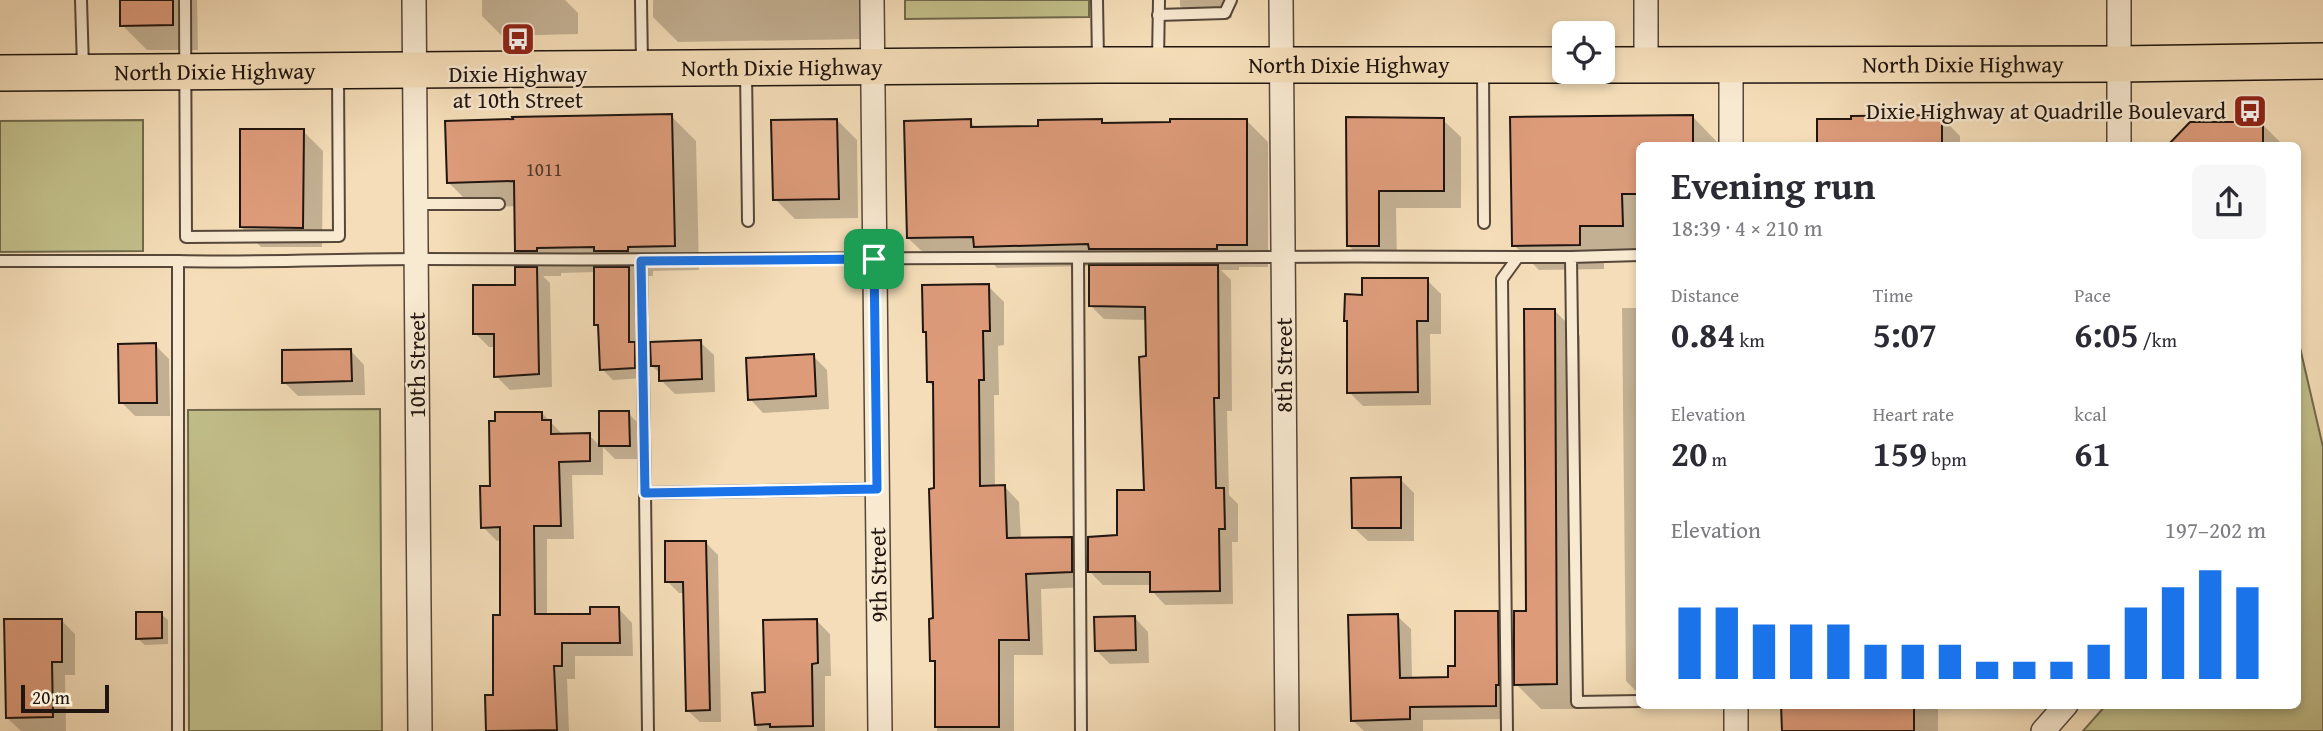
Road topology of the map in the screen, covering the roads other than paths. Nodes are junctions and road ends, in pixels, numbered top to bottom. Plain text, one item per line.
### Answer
1 (81, 0) edge
2 (185, 0) edge
3 (414, 0) edge
4 (641, 0) edge
5 (872, 0) edge
6 (1097, 0) edge
7 (1159, 0) edge
8 (1231, 0) edge
9 (1281, 0) edge
10 (1646, 0) edge
11 (2119, 0) edge
12 (1158, 15) junction
13 (2323, 61) edge
14 (1646, 64) junction
15 (1731, 64) junction
16 (2119, 64) junction
17 (1098, 65) junction
18 (1158, 65) junction
19 (1282, 65) junction
20 (1483, 65) junction
21 (1552, 65) edge
22 (1615, 65) edge
23 (872, 67) junction
24 (746, 69) junction
25 (642, 70) junction
26 (338, 72) junction
27 (415, 72) junction
28 (0, 73) edge
29 (83, 73) junction
30 (186, 73) junction
31 (1731, 142) edge
32 (2119, 142) edge
33 (416, 204) junction
34 (499, 204) dead end
35 (748, 221) dead end
36 (1484, 223) dead end
37 (339, 236) junction
38 (204, 237) junction
39 (1636, 255) edge
40 (1283, 256) junction
41 (1518, 257) junction
42 (1571, 257) junction
43 (1078, 258) junction
44 (417, 259) junction
45 (874, 259) junction
46 (340, 260) junction
47 (0, 261) edge
48 (178, 261) junction
49 (641, 261) junction
50 (206, 262) junction
51 (877, 489) junction
52 (645, 493) junction
53 (1636, 701) edge
54 (1736, 709) edge
55 (2062, 709) edge
56 (178, 731) edge
57 (419, 731) edge
58 (648, 731) edge
59 (880, 731) edge
60 (1081, 731) edge
61 (1287, 731) edge
62 (1507, 731) edge
63 (1736, 731) edge
64 (2043, 731) edge

1 - 29 lane
2 - 30 lane
3 - 27 street, 10th Street
4 - 25 lane
5 - 23 street, 9th Street
6 - 17 lane
7 - 12 lane
8 - 12 lane
9 - 19 street, 8th Street
10 - 14 street
11 - 16 street
12 - 18 lane
13 - 16 main road, North Dixie Highway
14 - 15 main road, North Dixie Highway
14 - 22 main road, North Dixie Highway
15 - 16 main road, North Dixie Highway
15 - 31 street
16 - 32 street
17 - 18 main road, North Dixie Highway
17 - 23 main road, North Dixie Highway
18 - 19 main road, North Dixie Highway
19 - 20 main road, North Dixie Highway
19 - 40 street, 8th Street
20 - 21 main road, North Dixie Highway
20 - 36 lane
23 - 24 main road, North Dixie Highway
23 - 45 street, 9th Street
24 - 25 main road, North Dixie Highway
24 - 35 lane
25 - 27 main road, North Dixie Highway
26 - 27 main road, North Dixie Highway
26 - 30 main road, North Dixie Highway
26 - 37 lane
27 - 33 street, 10th Street
28 - 29 main road, North Dixie Highway
29 - 30 main road, North Dixie Highway
30 - 38 lane
33 - 34 lane
33 - 44 street, 10th Street
37 - 38 lane
37 - 46 lane
38 - 50 lane
39 - 42 lane
40 - 41 lane
40 - 43 lane
40 - 61 street, 8th Street
41 - 42 lane
41 - 62 lane
42 - 53 lane
43 - 45 lane
43 - 60 lane
44 - 46 lane
44 - 49 lane
44 - 57 street, 10th Street
45 - 49 lane
45 - 51 street, 9th Street
46 - 50 lane
47 - 48 lane
48 - 50 lane
48 - 56 lane
49 - 52 lane
51 - 52 lane
51 - 59 street, 9th Street
52 - 58 lane
54 - 63 street
55 - 64 street

